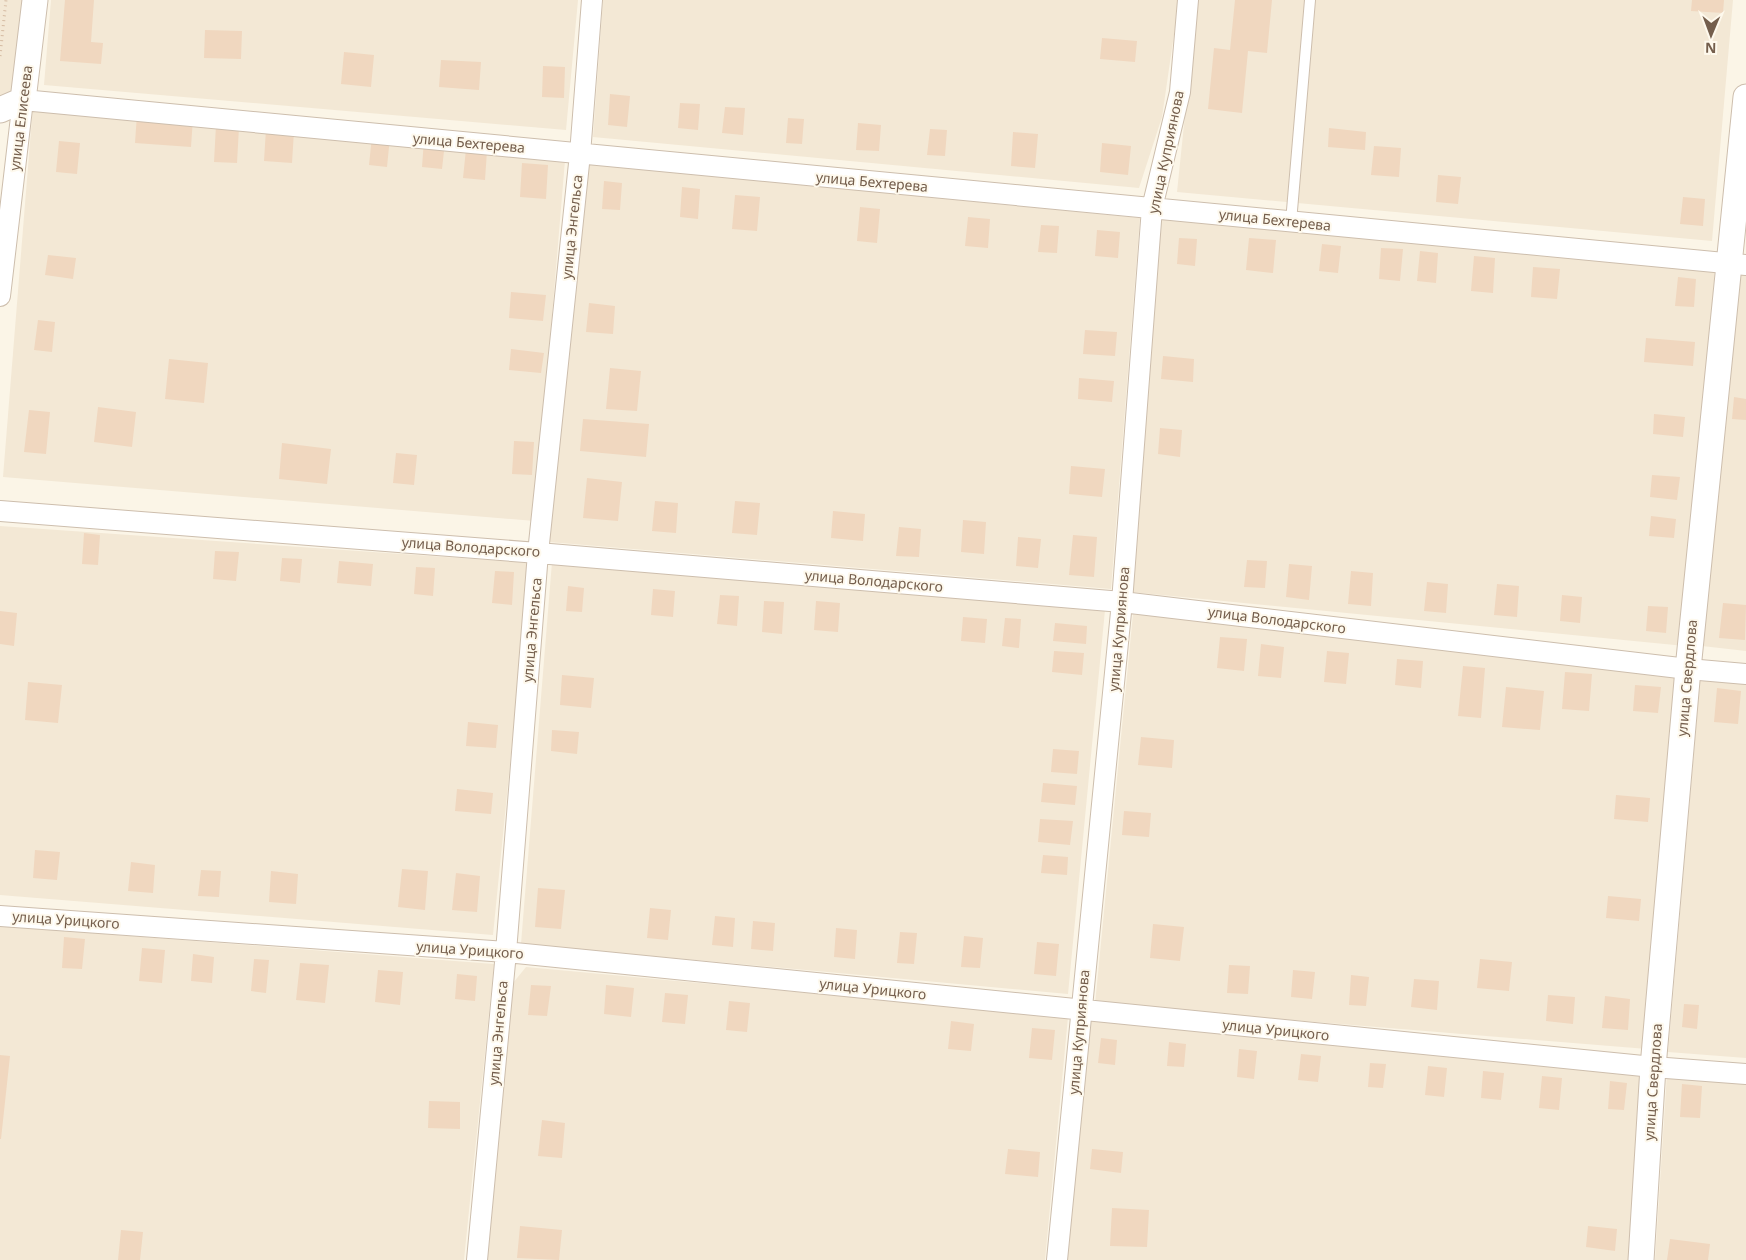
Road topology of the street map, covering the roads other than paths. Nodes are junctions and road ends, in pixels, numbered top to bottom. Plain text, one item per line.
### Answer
1 (35, 0) edge
2 (592, 0) edge
3 (1188, 0) edge
4 (1310, 0) edge
5 (1746, 98) edge
6 (23, 100) junction
7 (0, 110) edge
8 (580, 154) junction
9 (1152, 208) junction
10 (1291, 222) junction
11 (1738, 265) edge
12 (0, 296) edge
13 (0, 512) edge
14 (538, 553) junction
15 (1122, 602) junction
16 (1688, 669) junction
17 (1746, 674) edge
18 (0, 916) edge
19 (506, 952) junction
20 (1081, 1010) junction
21 (1654, 1067) junction
22 (1746, 1074) edge
23 (477, 1260) edge
24 (1057, 1260) edge
25 (1641, 1260) edge

1 - 6 street, улица Елисеева
2 - 8 street, улица Энгельса
3 - 9 street, улица Куприянова
4 - 10 lane
5 - 11 street, улица Свердлова
6 - 7 street, улица Бехтерева
6 - 8 street, улица Бехтерева
6 - 12 street, улица Елисеева
8 - 9 street, улица Бехтерева
8 - 14 street, улица Энгельса
9 - 10 street, улица Бехтерева
9 - 15 street, улица Куприянова
10 - 11 street, улица Бехтерева
11 - 16 street, улица Свердлова
13 - 14 street, улица Володарского
14 - 15 street, улица Володарского
14 - 19 street, улица Энгельса
15 - 16 street, улица Володарского
15 - 20 street, улица Куприянова
16 - 17 street, улица Володарского
16 - 21 street, улица Свердлова
18 - 19 street, улица Урицкого
19 - 20 street, улица Урицкого
19 - 23 street, улица Энгельса
20 - 21 street, улица Урицкого
20 - 24 street, улица Куприянова
21 - 22 street, улица Урицкого
21 - 25 street, улица Свердлова

